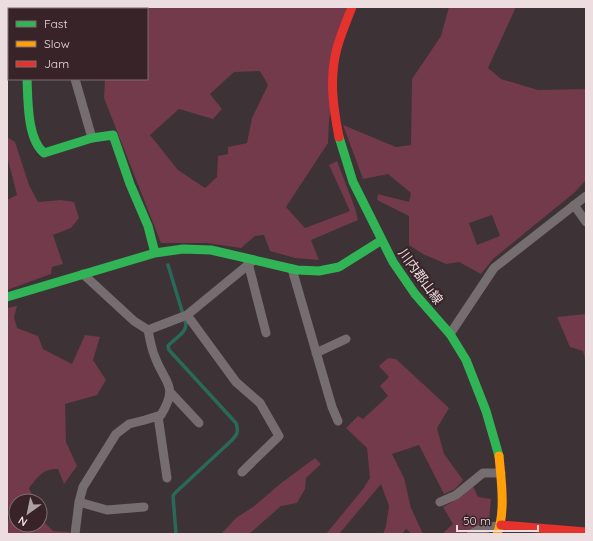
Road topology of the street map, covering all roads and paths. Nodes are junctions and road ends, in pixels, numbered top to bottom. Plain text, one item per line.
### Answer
1 (352, 7) edge
2 (27, 80) edge
3 (75, 80) edge
4 (92, 138) junction
5 (586, 196) edge
6 (574, 205) junction
7 (586, 222) edge
8 (382, 240) junction
9 (155, 254) junction
10 (251, 261) junction
11 (292, 269) junction
12 (82, 274) junction
13 (7, 297) edge
14 (185, 315) junction
15 (148, 330) junction
16 (266, 333) dead end
17 (450, 334) junction
18 (346, 339) dead end
19 (316, 353) junction
20 (171, 393) junction
21 (158, 416) junction
22 (338, 421) dead end
23 (198, 423) dead end
24 (242, 472) dead end
25 (501, 473) junction
26 (167, 478) dead end
27 (78, 502) junction
28 (440, 502) dead end
29 (144, 506) dead end
30 (501, 525) junction
31 (586, 532) edge
32 (75, 534) edge
33 (472, 534) edge
34 (497, 534) edge

1 - 8 street, 川内郡山線
2 - 4 street
3 - 4 street
4 - 9 street
5 - 6 street
6 - 7 street
6 - 17 street
8 - 11 street
8 - 17 street, 川内郡山線
9 - 10 street
9 - 12 street
10 - 11 street
10 - 14 street
10 - 16 street
11 - 19 street
12 - 13 street
12 - 15 street
14 - 15 street
14 - 24 street
15 - 20 street
17 - 25 street, 川内郡山線
18 - 19 street
19 - 22 street
20 - 21 street
20 - 23 street
21 - 26 street
21 - 27 street
25 - 28 street
25 - 30 street, 川内郡山線
27 - 29 street
27 - 32 street
30 - 31 street
30 - 33 street
30 - 34 street, 川内郡山線

